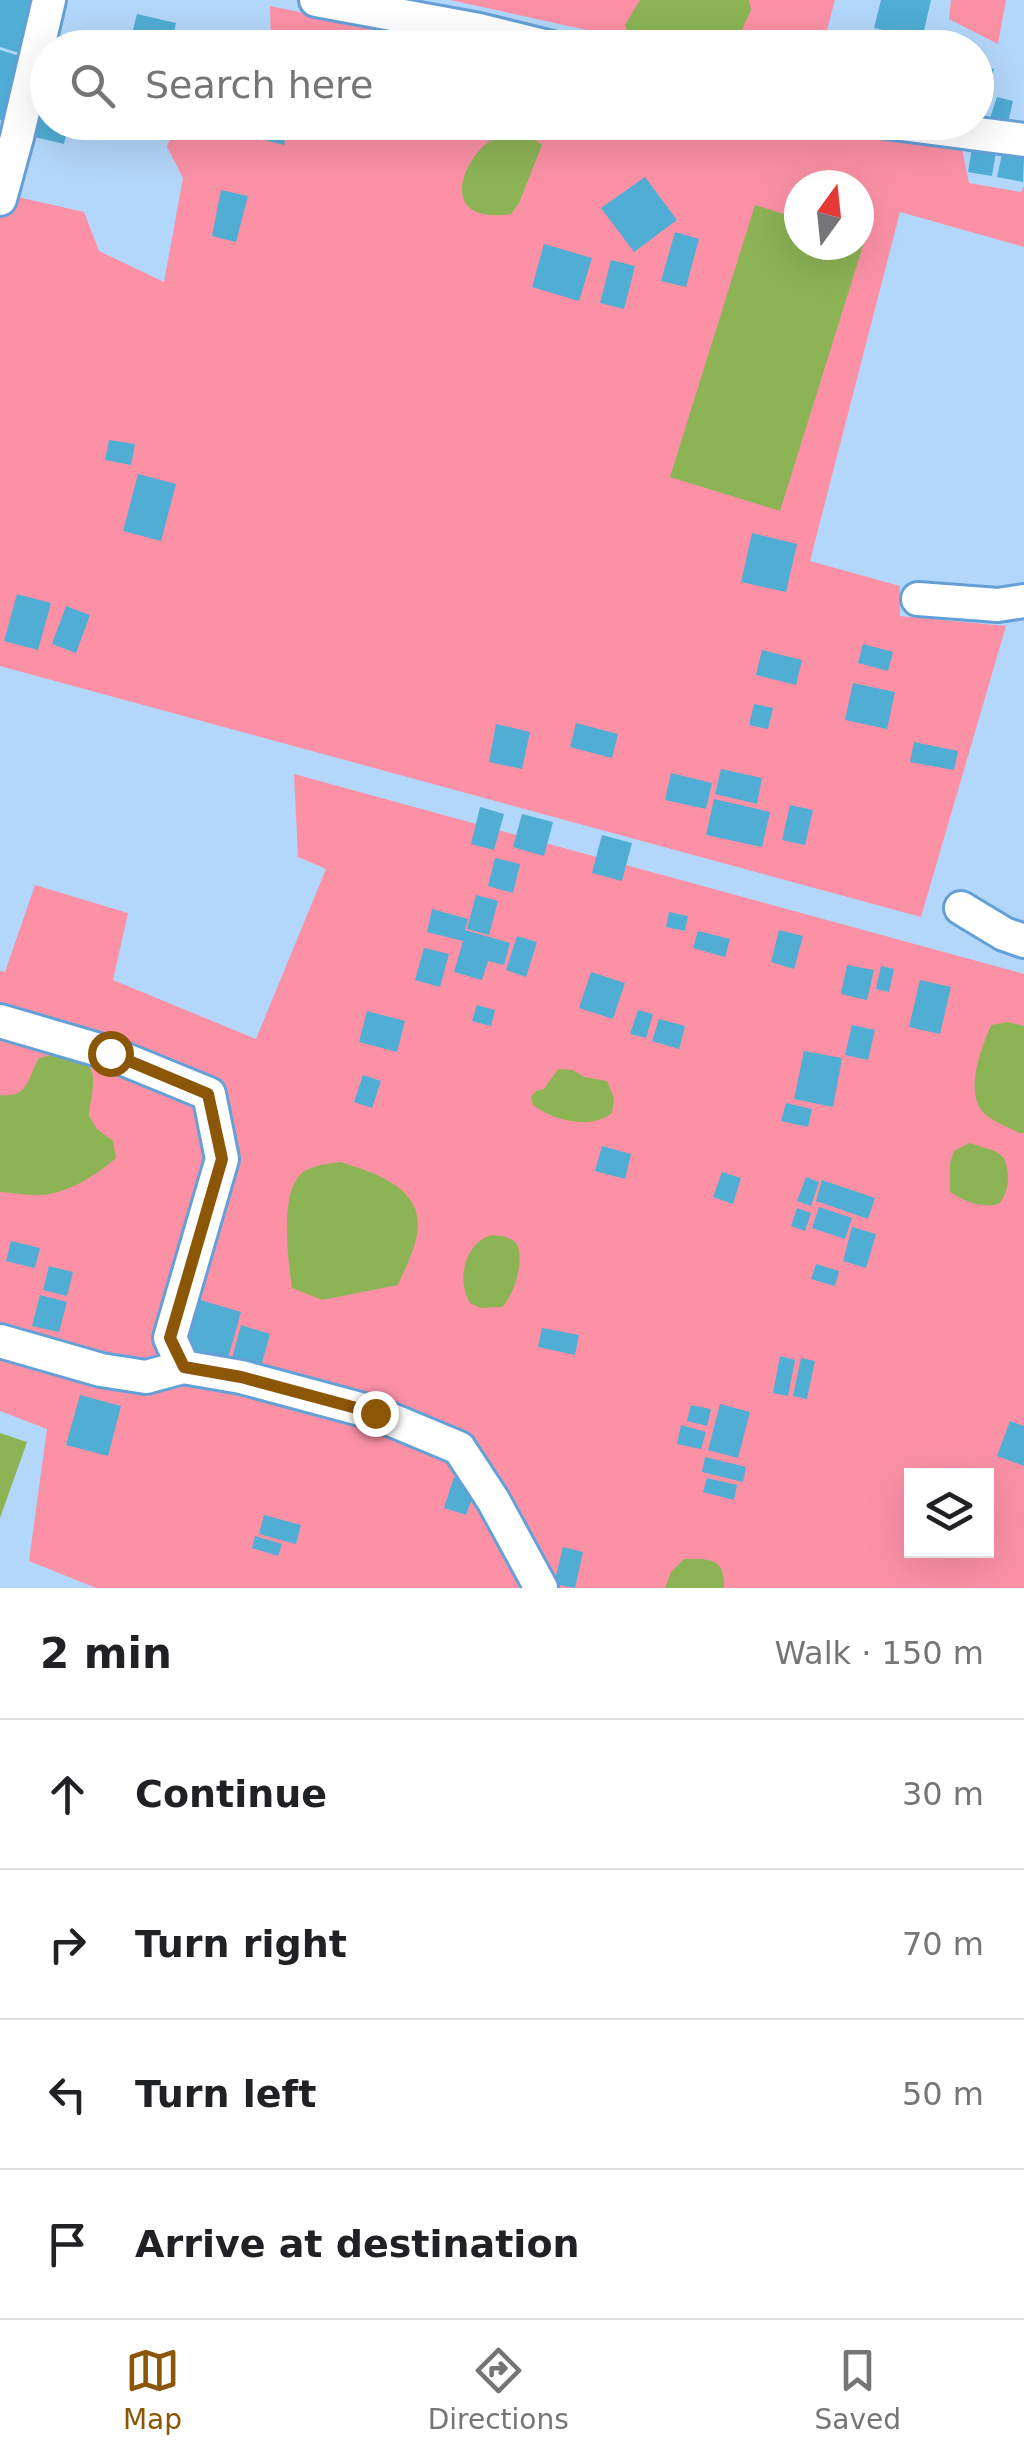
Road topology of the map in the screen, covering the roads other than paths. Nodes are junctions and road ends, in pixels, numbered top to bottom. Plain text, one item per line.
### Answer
1 (49, 0) edge
2 (316, 0) edge
3 (42, 30) edge
4 (479, 30) edge
5 (30, 81) edge
6 (994, 136) edge
7 (1024, 140) edge
8 (0, 199) edge
9 (918, 600) dead end
10 (1024, 601) edge
11 (961, 908) dead end
12 (1024, 941) edge
13 (0, 1021) edge
14 (0, 1341) edge
15 (184, 1367) junction
16 (541, 1588) edge

1 - 3 street
2 - 4 street
5 - 8 street
6 - 7 street
9 - 10 street
11 - 12 street
13 - 15 street
14 - 15 street
15 - 16 street

